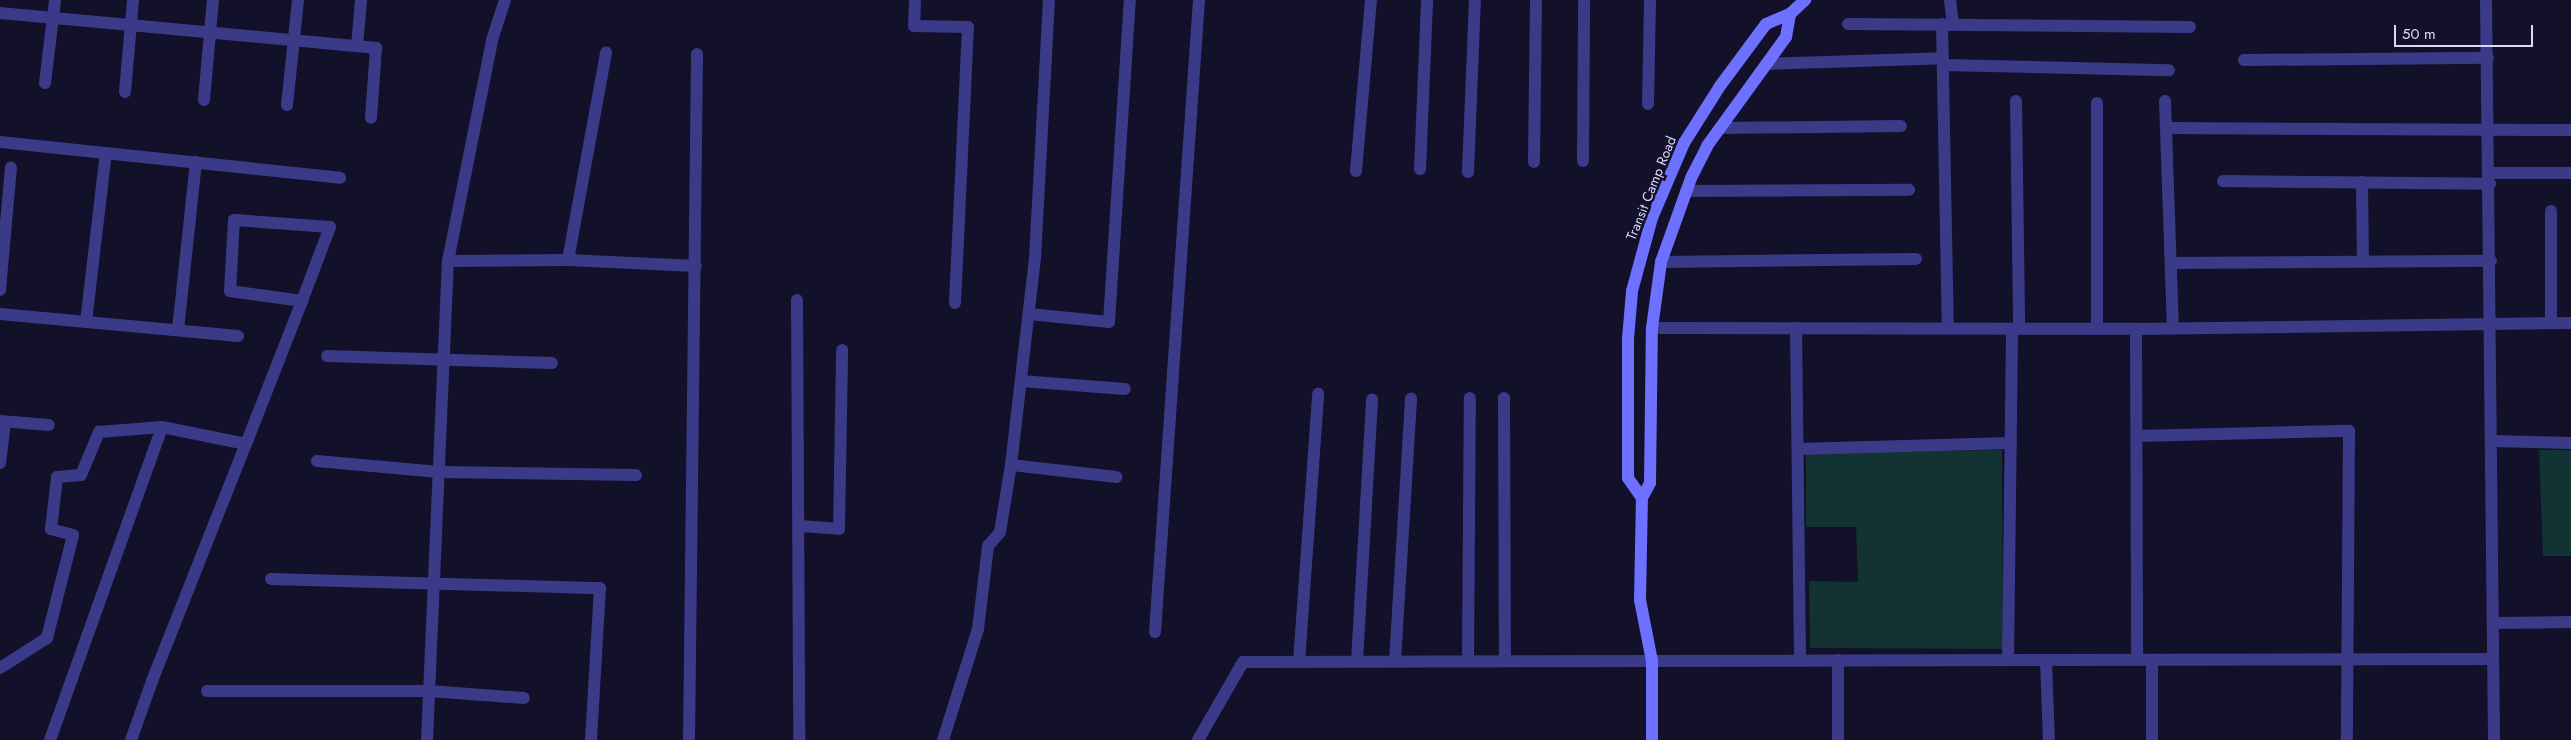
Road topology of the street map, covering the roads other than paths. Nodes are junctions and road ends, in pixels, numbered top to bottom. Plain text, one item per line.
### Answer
1 (55, 0) edge
2 (133, 0) edge
3 (213, 0) edge
4 (298, 0) edge
5 (361, 0) edge
6 (505, 0) edge
7 (915, 0) edge
8 (1049, 0) edge
9 (1130, 0) edge
10 (1199, 0) edge
11 (1371, 0) edge
12 (1427, 0) edge
13 (1475, 0) edge
14 (1536, 0) edge
15 (1584, 0) edge
16 (1650, 0) edge
17 (1805, 0) edge
18 (1950, 0) edge
19 (2486, 0) edge
20 (0, 13) edge
21 (1790, 14) junction
22 (53, 17) junction
23 (1848, 24) dead end
24 (1948, 24) junction
25 (130, 25) junction
26 (2190, 27) dead end
27 (210, 32) junction
28 (295, 40) junction
29 (357, 46) junction
30 (606, 52) dead end
31 (697, 54) dead end
32 (2488, 58) junction
33 (2244, 60) dead end
34 (1943, 62) junction
35 (1766, 64) junction
36 (2169, 70) dead end
37 (45, 83) dead end
38 (125, 92) dead end
39 (204, 100) dead end
40 (2016, 101) dead end
41 (2165, 101) dead end
42 (2097, 103) dead end
43 (1648, 104) dead end
44 (287, 105) dead end
45 (371, 118) dead end
46 (1902, 126) dead end
47 (1720, 128) junction
48 (2166, 128) junction
49 (2489, 130) junction
50 (2571, 130) edge
51 (0, 142) edge
52 (106, 153) junction
53 (1583, 161) dead end
54 (196, 162) junction
55 (1534, 162) dead end
56 (11, 167) dead end
57 (1420, 169) dead end
58 (1356, 171) dead end
59 (1468, 172) dead end
60 (2571, 174) edge
61 (340, 178) dead end
62 (2490, 179) junction
63 (2223, 181) dead end
64 (2362, 182) junction
65 (1909, 190) dead end
66 (1686, 191) junction
67 (2551, 211) dead end
68 (1916, 259) dead end
69 (568, 260) junction
70 (2490, 260) junction
71 (448, 261) junction
72 (1661, 262) junction
73 (2363, 262) junction
74 (2170, 263) junction
75 (696, 266) junction
76 (0, 290) edge
77 (797, 300) dead end
78 (302, 301) junction
79 (955, 303) dead end
80 (1630, 310) junction
81 (1654, 312) junction
82 (0, 314) edge
83 (1028, 314) junction
84 (86, 322) junction
85 (2491, 323) junction
86 (2551, 323) junction
87 (2571, 323) edge
88 (1652, 328) junction
89 (1796, 328) junction
90 (1948, 328) junction
91 (2173, 328) junction
92 (2015, 329) junction
93 (2097, 329) junction
94 (2136, 329) junction
95 (178, 330) junction
96 (238, 336) dead end
97 (842, 350) dead end
98 (326, 356) dead end
99 (444, 359) junction
100 (552, 363) dead end
101 (1021, 381) junction
102 (1125, 389) dead end
103 (1318, 394) dead end
104 (1411, 398) dead end
105 (1470, 398) dead end
106 (1504, 398) dead end
107 (1372, 399) dead end
108 (2, 421) edge
109 (49, 425) dead end
110 (162, 427) junction
111 (2137, 436) junction
112 (2492, 441) junction
113 (2571, 442) edge
114 (2011, 443) junction
115 (246, 444) junction
116 (1798, 449) junction
117 (316, 461) dead end
118 (0, 463) edge
119 (1011, 464) junction
120 (439, 472) junction
121 (636, 475) dead end
122 (1116, 478) dead end
123 (1642, 498) junction
124 (800, 526) junction
125 (271, 578) dead end
126 (434, 582) junction
127 (2571, 622) edge
128 (2493, 623) junction
129 (1155, 632) dead end
130 (2347, 659) junction
131 (2494, 659) junction
132 (1838, 660) junction
133 (2008, 660) junction
134 (2046, 660) junction
135 (2137, 660) junction
136 (2152, 660) junction
137 (1357, 661) junction
138 (1395, 661) junction
139 (1468, 661) junction
140 (1505, 661) junction
141 (1652, 661) junction
142 (1800, 661) junction
143 (1299, 662) junction
144 (0, 668) edge
145 (207, 691) dead end
146 (429, 691) junction
147 (524, 698) dead end
148 (50, 740) edge
149 (131, 740) edge
150 (427, 740) edge
151 (591, 740) edge
152 (689, 740) edge
153 (799, 740) edge
154 (943, 740) edge
155 (1198, 740) edge
156 (1652, 740) edge
157 (1838, 740) edge
158 (2049, 740) edge
159 (2152, 740) edge
160 (2347, 740) edge
161 (2494, 740) edge

1 - 22 street
2 - 25 street
3 - 27 street
4 - 28 street
5 - 29 street
6 - 71 street
7 - 79 street
8 - 83 street
9 - 83 street
10 - 129 street
11 - 58 street
12 - 57 street
13 - 59 street
14 - 55 street
15 - 53 street
16 - 43 street
17 - 21 main road, Transit Camp Road
18 - 24 street
19 - 32 street
20 - 22 street
21 - 35 main road
21 - 80 main road, Transit Camp Road
22 - 25 street
22 - 37 street
23 - 24 street
24 - 26 street
24 - 34 street
25 - 27 street
25 - 38 street
27 - 28 street
27 - 39 street
28 - 29 street
28 - 44 street
29 - 45 street
30 - 69 street
31 - 75 street
32 - 33 street
32 - 49 street
34 - 35 street
34 - 36 street
34 - 90 street
35 - 47 main road
40 - 92 street
41 - 48 street
42 - 93 street
46 - 47 street
47 - 66 main road
48 - 49 street
48 - 74 street
49 - 50 street
49 - 62 street
51 - 52 street
52 - 54 street
52 - 84 street
54 - 61 street
54 - 95 street
56 - 76 street
60 - 62 street
62 - 64 street
62 - 70 street
63 - 64 street
64 - 73 street
65 - 66 street
66 - 72 main road
67 - 86 street
68 - 72 street
69 - 71 street
69 - 75 street
70 - 73 street
70 - 85 street
71 - 99 street
72 - 81 main road
73 - 74 street
74 - 91 street
75 - 152 street
77 - 124 street
78 - 78 street
78 - 115 street
80 - 81 main road
80 - 123 main road, Transit Camp Road
81 - 88 main road
82 - 84 street
83 - 101 street
84 - 95 street
85 - 86 street
85 - 91 street
85 - 112 street
86 - 87 street
88 - 89 street
88 - 123 main road
89 - 90 street
89 - 116 street
90 - 92 street
91 - 94 street
92 - 93 street
92 - 114 street
93 - 94 street
94 - 111 street
95 - 96 street
97 - 124 street
98 - 99 street
99 - 100 street
99 - 120 street
101 - 102 street
101 - 119 street
103 - 143 street
104 - 138 street
105 - 139 street
106 - 140 street
107 - 137 street
108 - 109 street
108 - 118 street
110 - 115 street
110 - 144 street
110 - 148 street
111 - 130 street
111 - 135 street
112 - 113 street
112 - 128 street
114 - 116 street
114 - 133 street
115 - 149 street
116 - 142 street
117 - 120 street
119 - 122 street
119 - 154 street
120 - 121 street
120 - 126 street
123 - 141 main road
124 - 153 street
125 - 126 street
126 - 146 street
126 - 151 street
127 - 128 street
128 - 131 street
130 - 131 street
130 - 136 street
130 - 160 street
131 - 161 street
132 - 133 street
132 - 142 street
132 - 157 street
133 - 134 street
134 - 135 street
134 - 158 street
135 - 136 street
136 - 159 street
137 - 138 street
137 - 143 street
138 - 139 street
139 - 140 street
140 - 141 street
141 - 142 street
141 - 156 main road
143 - 155 street
145 - 146 street
146 - 147 street
146 - 150 street

